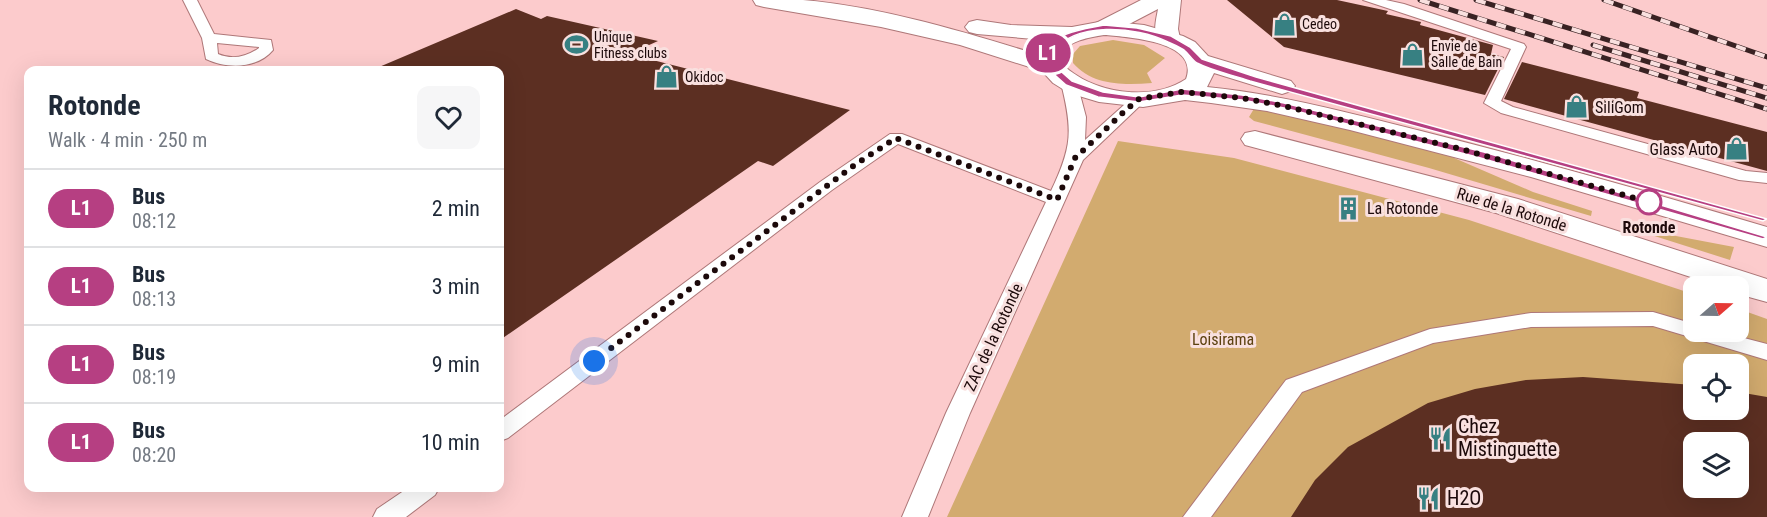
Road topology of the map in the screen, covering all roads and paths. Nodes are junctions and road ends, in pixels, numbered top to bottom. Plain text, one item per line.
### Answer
1 (190, 0) edge
2 (764, 0) edge
3 (848, 0) edge
4 (1158, 0) edge
5 (1170, 0) edge
6 (1370, 0) edge
7 (1104, 28) junction
8 (1071, 34) junction
9 (209, 38) dead end
10 (1168, 38) junction
11 (1199, 61) junction
12 (1059, 75) junction
13 (1182, 92) junction
14 (1139, 99) junction
15 (1254, 139) dead end
16 (1075, 158) junction
17 (1767, 178) edge
18 (1057, 200) junction
19 (1767, 219) edge
20 (1767, 237) edge
21 (1767, 291) edge
22 (1683, 328) edge
23 (1733, 342) edge
24 (1767, 352) edge
25 (504, 429) edge
26 (420, 492) edge
27 (386, 517) edge
28 (915, 517) edge
29 (1196, 517) edge

1 - 9 lane
2 - 12 main road
3 - 8 main road
4 - 7 main road
5 - 10 main road
6 - 17 lane
7 - 8 main road
7 - 10 main road
8 - 12 main road
10 - 11 main road
11 - 13 main road
11 - 19 main road
12 - 14 main road
12 - 16 lane, ZAC de la Rotonde
13 - 14 main road
13 - 20 main road
14 - 16 lane, ZAC de la Rotonde
15 - 21 main road, Rue de la Rotonde
16 - 18 lane, ZAC de la Rotonde
18 - 25 lane
18 - 28 lane, ZAC de la Rotonde
22 - 29 lane
23 - 24 lane
26 - 27 lane

